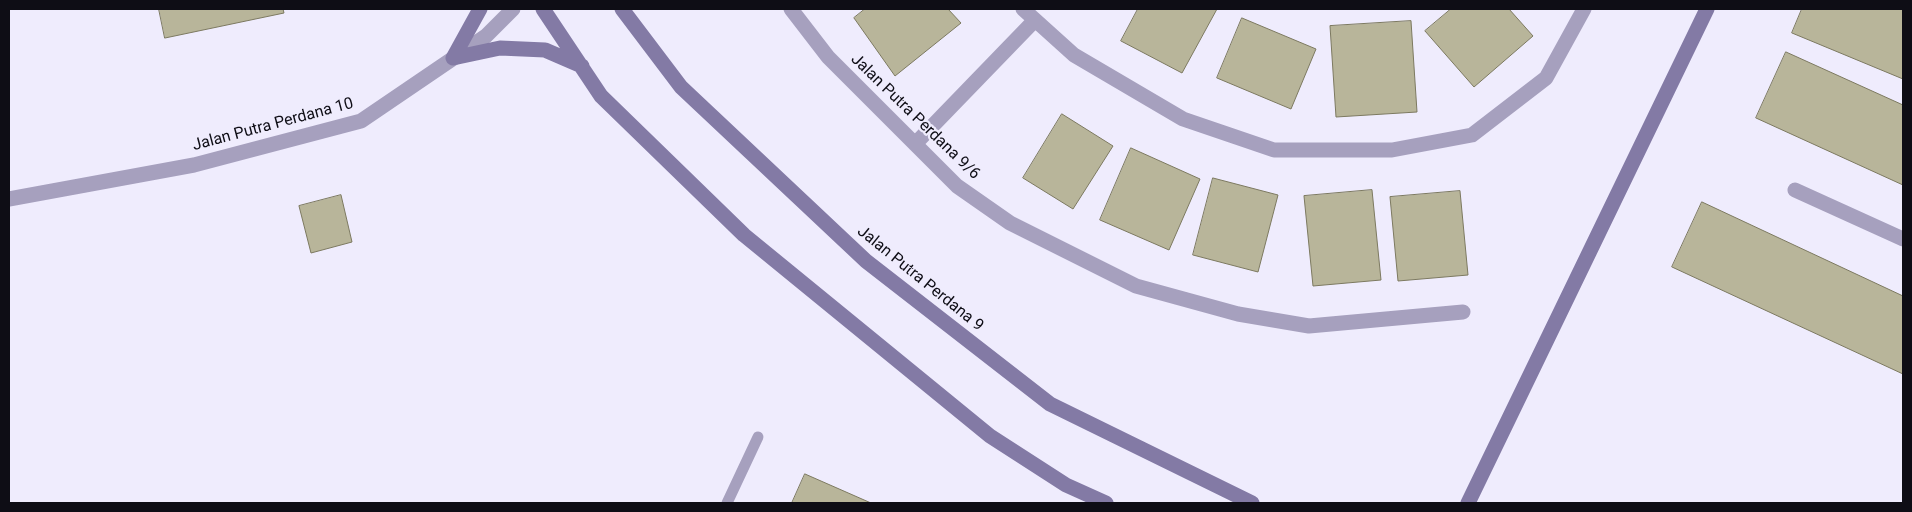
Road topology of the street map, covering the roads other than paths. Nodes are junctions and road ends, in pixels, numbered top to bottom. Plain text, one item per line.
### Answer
1 (480, 9) edge
2 (513, 9) edge
3 (542, 9) edge
4 (622, 9) edge
5 (791, 9) edge
6 (1023, 9) edge
7 (1584, 9) edge
8 (1707, 9) edge
9 (1035, 20) junction
10 (453, 58) junction
11 (582, 66) junction
12 (915, 144) junction
13 (1795, 190) dead end
14 (9, 199) edge
15 (1903, 239) edge
16 (1463, 312) dead end
17 (758, 437) dead end
18 (727, 503) edge
19 (1106, 503) edge
20 (1252, 503) edge
21 (1468, 503) edge

1 - 10 street
2 - 10 street, Jalan Putra Perdana 10
3 - 11 street
4 - 20 street, Jalan Putra Perdana 9
5 - 12 street, Jalan Putra Perdana 9/6
6 - 9 street
7 - 9 street
8 - 21 street
9 - 12 street
10 - 11 street
10 - 14 street, Jalan Putra Perdana 10
11 - 19 street
12 - 16 street, Jalan Putra Perdana 9/6
13 - 15 street
17 - 18 lane

